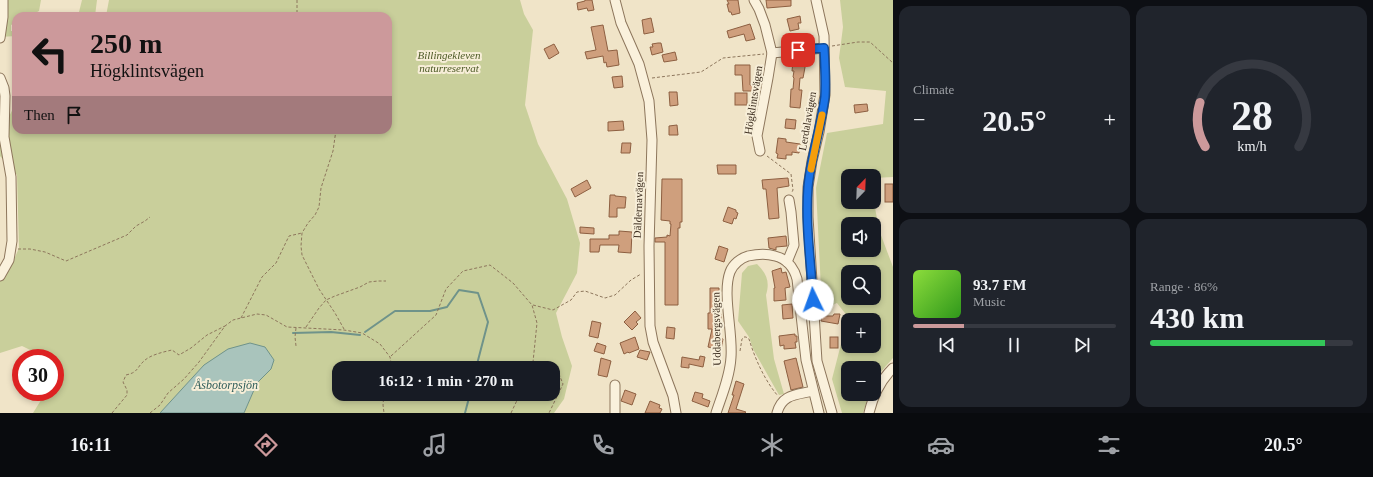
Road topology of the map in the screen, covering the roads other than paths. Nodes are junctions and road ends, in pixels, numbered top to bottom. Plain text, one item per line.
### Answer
1 (3, 0) edge
2 (616, 0) edge
3 (754, 0) edge
4 (816, 0) edge
5 (0, 38) edge
6 (824, 48) junction
7 (772, 53) junction
8 (0, 78) edge
9 (760, 151) road end
10 (789, 200) road end
11 (787, 262) junction
12 (0, 276) edge
13 (893, 368) edge
14 (615, 386) dead end
15 (813, 391) junction
16 (615, 413) edge
17 (676, 413) edge
18 (716, 413) edge
19 (777, 413) edge
20 (819, 413) edge
21 (832, 413) edge
22 (869, 413) edge

1 - 5 street
2 - 17 street, Däldernavägen
3 - 7 street, Högklintsvägen
4 - 6 street, Lerdalavägen
6 - 7 street, Högklintsvägen
6 - 21 street, Lerdalavägen
7 - 9 street, Högklintsvägen
8 - 12 street
10 - 11 street
11 - 15 street
11 - 18 street, Uddabergsvägen
13 - 22 street
14 - 16 street
15 - 19 street
15 - 20 street

